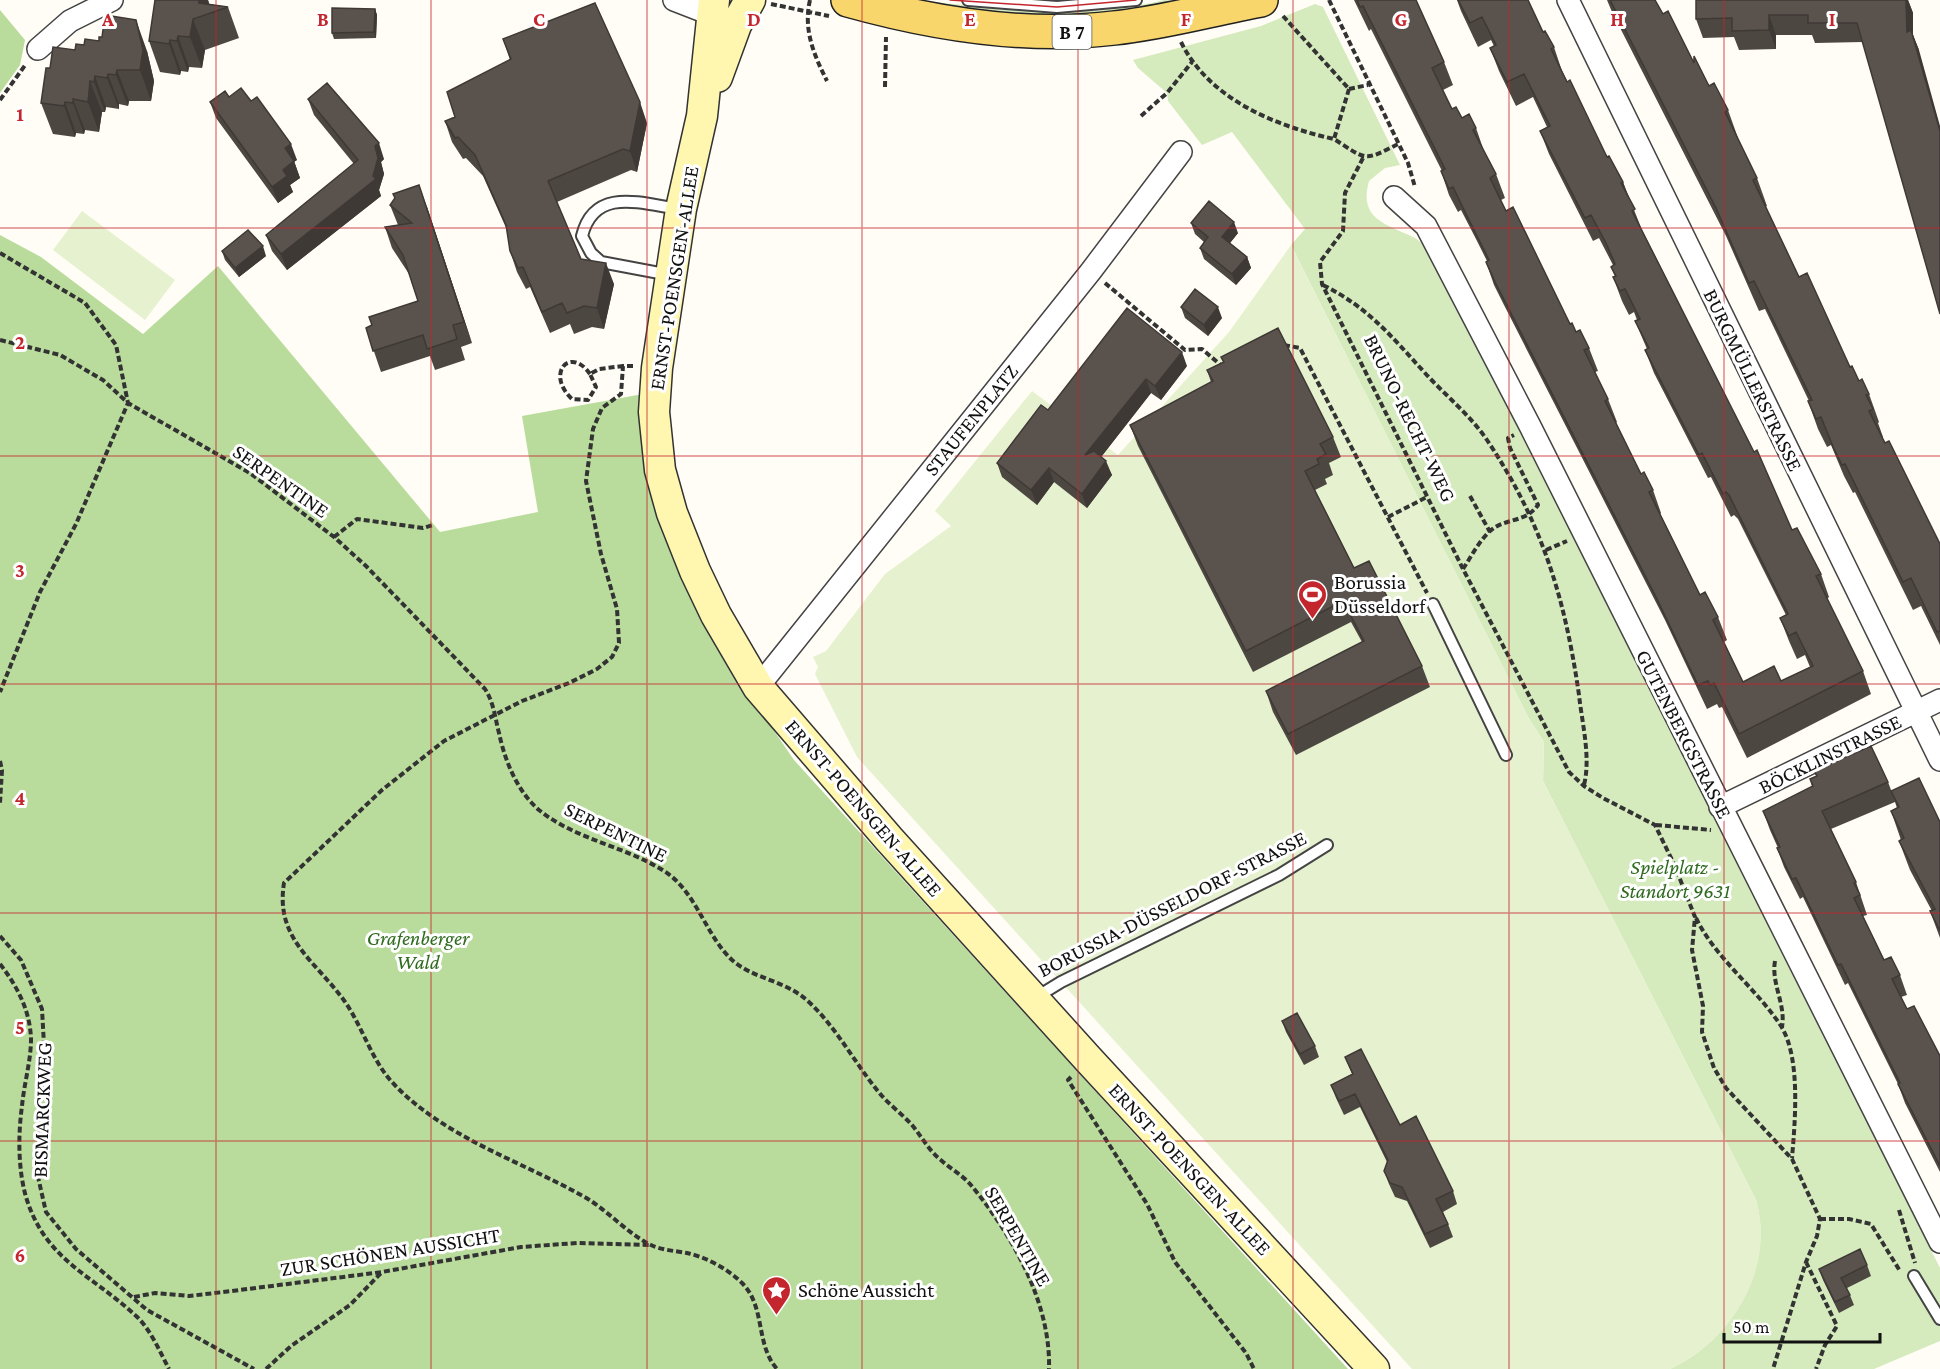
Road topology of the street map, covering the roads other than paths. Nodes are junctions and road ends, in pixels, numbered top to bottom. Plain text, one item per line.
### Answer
1 (112, 0) edge
2 (674, 0) edge
3 (848, 0) edge
4 (968, 0) edge
5 (1136, 0) edge
6 (1568, 0) edge
7 (986, 1) edge
8 (1218, 5) edge
9 (1272, 8) edge
10 (728, 10) edge
11 (38, 49) road end
12 (1181, 152) dead end
13 (1394, 197) dead end
14 (681, 209) junction
15 (671, 275) junction
16 (1433, 604) road end
17 (758, 687) junction
18 (1940, 700) edge
19 (1916, 712) junction
20 (1506, 755) dead end
21 (1940, 759) edge
22 (1720, 807) junction
23 (1327, 845) dead end
24 (1035, 998) junction
25 (1940, 1242) edge
26 (1914, 1276) road end
27 (1940, 1320) edge
28 (1374, 1369) edge

1 - 11 street
2 - 10 street
3 - 8 main road, B 7
4 - 7 lane
5 - 7 lane
6 - 19 street, BURGMÜLLERSTRASSE
8 - 9 main road, B 7
10 - 14 street, ERNST-POENSGEN-ALLEE
12 - 17 street, STAUFENPLATZ
13 - 22 street, GUTENBERGSTRASSE
14 - 15 street, ERNST-POENSGEN-ALLEE
14 - 15 lane
15 - 17 street, ERNST-POENSGEN-ALLEE
16 - 20 lane
17 - 24 street, ERNST-POENSGEN-ALLEE
18 - 19 street, BÖCKLINSTRASSE
19 - 21 street, BURGMÜLLERSTRASSE
19 - 22 street, BÖCKLINSTRASSE
22 - 25 street, GUTENBERGSTRASSE
23 - 24 lane, BORUSSIA-DÜSSELDORF-STRASSE
24 - 28 street, ERNST-POENSGEN-ALLEE
26 - 27 lane

